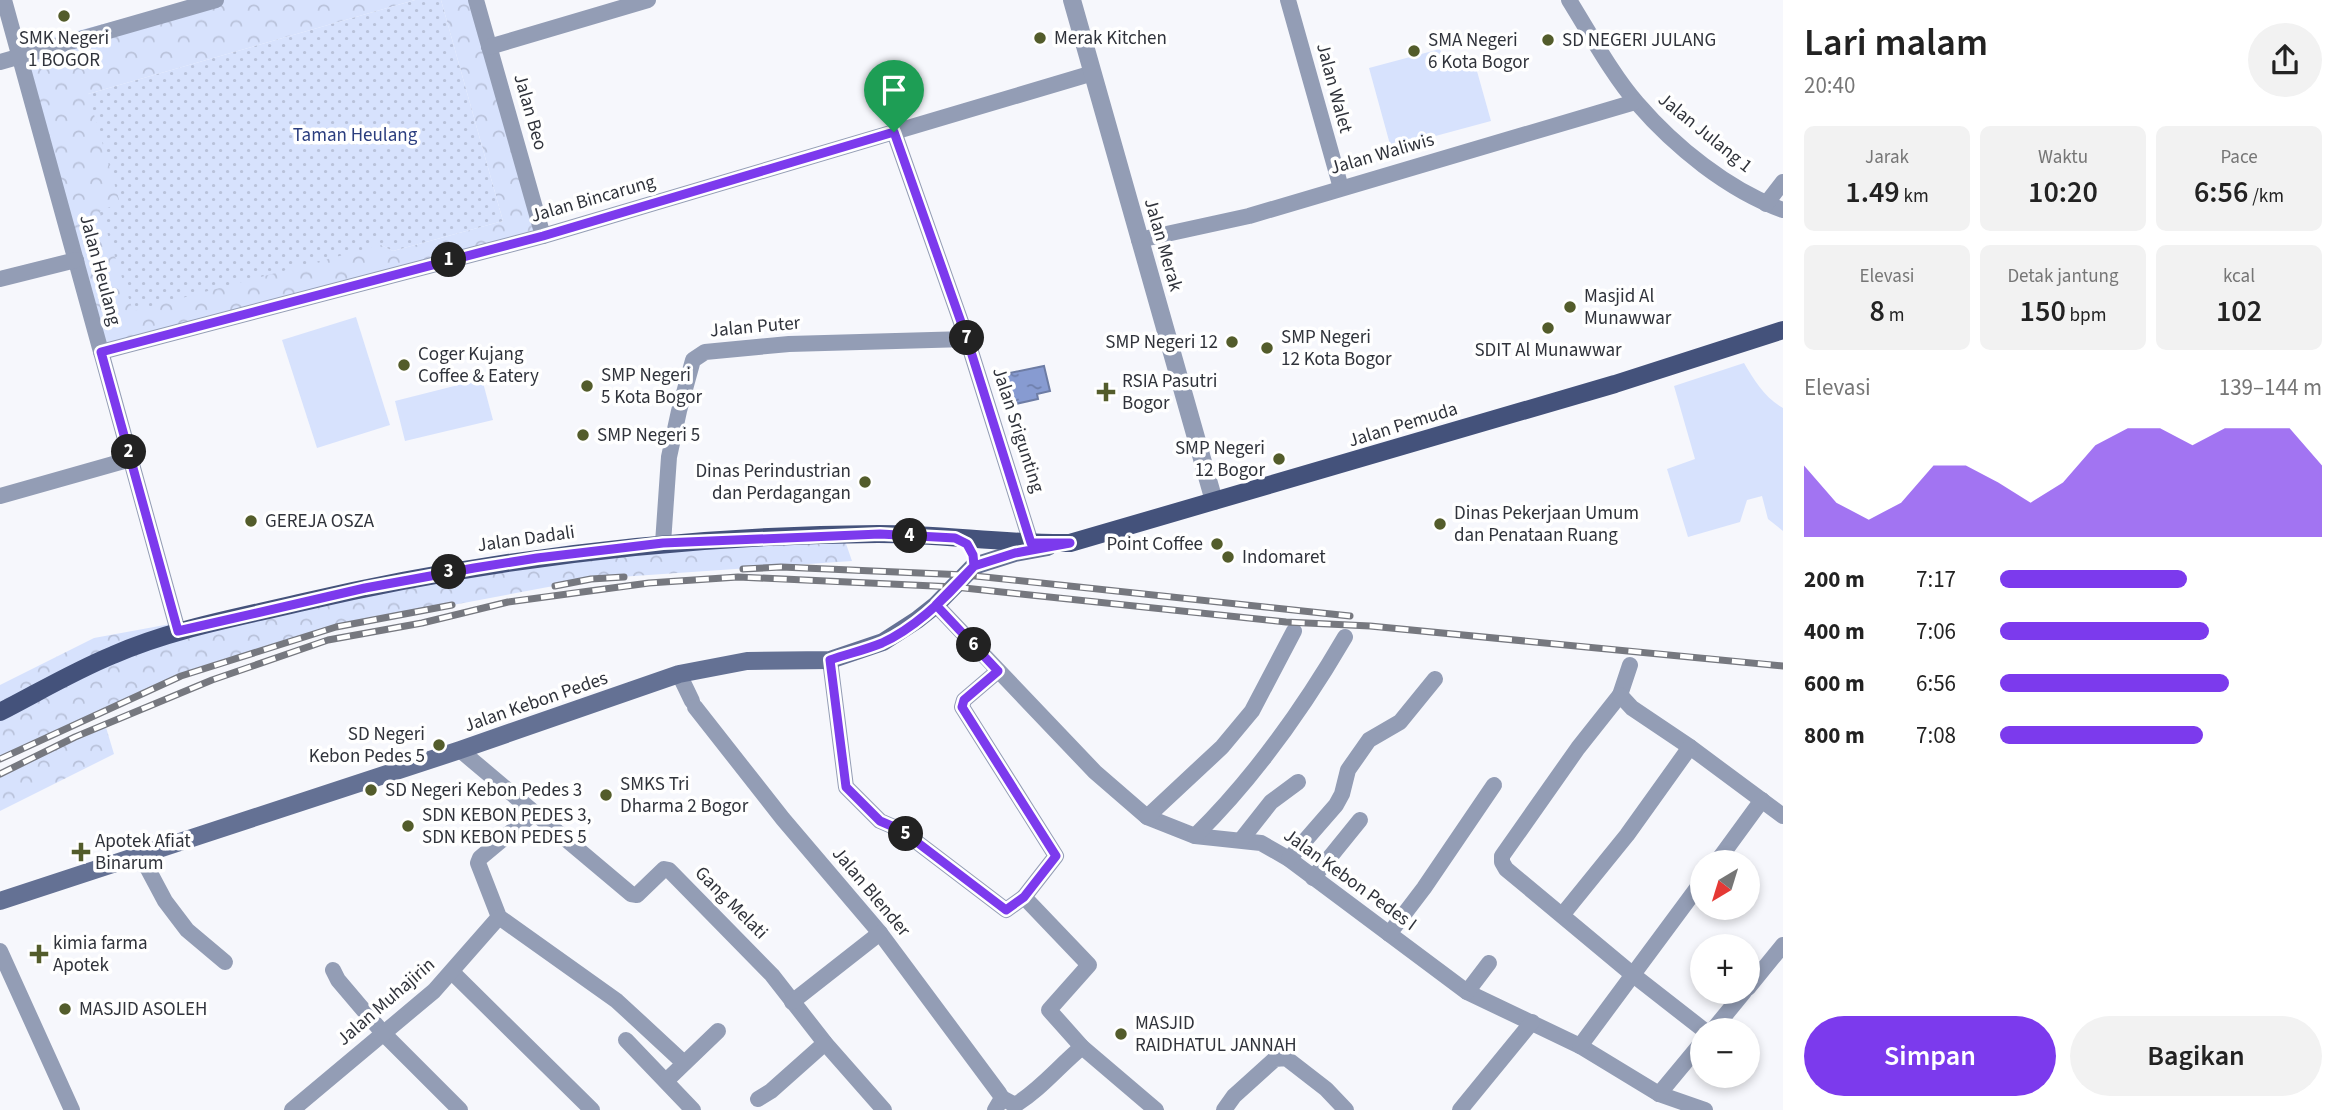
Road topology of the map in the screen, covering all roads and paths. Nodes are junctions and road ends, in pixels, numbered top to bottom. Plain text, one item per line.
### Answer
1 (4, 0) edge
2 (216, 0) edge
3 (476, 0) edge
4 (648, 0) edge
5 (1072, 0) edge
6 (1288, 0) edge
7 (1569, 0) edge
8 (489, 47) junction
9 (21, 56) junction
10 (0, 62) edge
11 (1093, 73) junction
12 (1635, 102) junction
13 (894, 132) junction
14 (1783, 182) edge
15 (1341, 188) junction
16 (1766, 204) junction
17 (1783, 210) edge
18 (543, 236) junction
19 (1139, 240) junction
20 (76, 260) junction
21 (0, 279) edge
22 (1783, 330) edge
23 (967, 339) junction
24 (101, 352) junction
25 (131, 459) junction
26 (0, 496) edge
27 (1214, 501) junction
28 (664, 536) junction
29 (955, 538) junction
30 (1031, 543) junction
31 (1070, 543) junction
32 (974, 566) junction
33 (936, 605) junction
34 (178, 631) junction
35 (1294, 631) dead end
36 (1345, 636) dead end
37 (830, 660) junction
38 (1630, 666) dead end
39 (998, 671) junction
40 (678, 674) junction
41 (1435, 678) dead end
42 (1620, 695) junction
43 (0, 712) edge
44 (1690, 747) junction
45 (460, 750) junction
46 (1298, 782) dead end
47 (1494, 785) dead end
48 (1762, 800) junction
49 (534, 813) junction
50 (1783, 816) edge
51 (1147, 817) junction
52 (1360, 820) dead end
53 (1195, 836) junction
54 (1241, 840) junction
55 (1725, 850) edge
56 (141, 856) junction
57 (1289, 859) junction
58 (1313, 878) junction
59 (1024, 897) junction
60 (1690, 897) edge
61 (0, 901) edge
62 (1563, 914) junction
63 (499, 917) junction
64 (880, 933) junction
65 (1389, 934) junction
66 (0, 951) edge
67 (1781, 954) edge
68 (225, 962) dead end
69 (1489, 963) dead end
70 (333, 970) dead end
71 (452, 972) junction
72 (1632, 974) junction
73 (1760, 976) edge
74 (1467, 992) junction
75 (792, 1002) junction
76 (1734, 1004) edge
77 (1723, 1018) edge
78 (1690, 1019) edge
79 (1532, 1022) junction
80 (718, 1031) dead end
81 (383, 1033) junction
82 (626, 1040) dead end
83 (825, 1043) junction
84 (1580, 1046) junction
85 (1082, 1047) junction
86 (1690, 1057) edge
87 (683, 1062) junction
88 (666, 1081) junction
89 (1659, 1094) junction
90 (758, 1099) dead end
91 (998, 1104) edge
92 (1693, 1108) edge
93 (72, 1110) edge
94 (292, 1110) edge
95 (460, 1110) edge
96 (592, 1110) edge
97 (693, 1110) edge
98 (884, 1110) edge
99 (1156, 1110) edge
100 (1224, 1110) edge
101 (1346, 1110) edge
102 (1460, 1110) edge

1 - 9 street, Jalan Heulang
2 - 9 street
3 - 8 street, Jalan Beo
4 - 8 street
5 - 11 street, Jalan Merak
6 - 15 street, Jalan Walet
7 - 12 street, Jalan Julang 1
8 - 18 street, Jalan Beo
9 - 10 street
9 - 20 street, Jalan Heulang
11 - 13 street, Jalan Bincarung
11 - 19 street, Jalan Merak
12 - 15 street, Jalan Waliwis
12 - 16 street, Jalan Julang 1
13 - 18 street, Jalan Bincarung
13 - 23 street, Jalan Srigunting
14 - 16 street
15 - 19 street, Jalan Waliwis
16 - 17 street, Jalan Julang 1
18 - 24 street, Jalan Bincarung
19 - 27 street, Jalan Merak
20 - 21 street
20 - 24 street, Jalan Heulang
22 - 27 main road, Jalan Pemuda
23 - 28 street, Jalan Puter
23 - 30 street, Jalan Srigunting
24 - 25 street, Jalan Heulang
25 - 26 street
25 - 34 street, Jalan Heulang
27 - 31 main road, Jalan Pemuda
28 - 29 main road, Jalan Dadali
28 - 34 main road, Jalan Dadali
29 - 30 main road, Jalan Dadali
29 - 32 main road
30 - 31 main road, Jalan Pemuda
31 - 32 main road, Jalan Kebon Pedes
32 - 33 main road, Jalan Kebon Pedes
33 - 37 main road, Jalan Kebon Pedes
33 - 39 street, Jalan Kebon Pedes I
34 - 43 main road, Jalan Dadali
35 - 51 street
36 - 53 street
37 - 40 main road, Jalan Kebon Pedes
37 - 59 street
38 - 42 street
39 - 51 street, Jalan Kebon Pedes I
39 - 59 street
40 - 45 main road, Jalan Kebon Pedes
40 - 64 street, Jalan Blender
41 - 57 street
42 - 44 street
42 - 62 street
44 - 48 street
44 - 62 street
45 - 49 street, Gang Melati
45 - 56 main road, Jalan Kebon Pedes
46 - 54 street
47 - 65 street
48 - 50 street
48 - 55 street
49 - 63 street
49 - 75 street, Gang Melati
51 - 53 street, Jalan Kebon Pedes I
52 - 58 street
53 - 54 street, Jalan Kebon Pedes I
54 - 57 street, Jalan Kebon Pedes I
56 - 61 main road, Jalan Kebon Pedes
56 - 68 street
57 - 58 street, Jalan Kebon Pedes I
58 - 65 street, Jalan Kebon Pedes I
59 - 85 street
60 - 72 street
62 - 72 street
63 - 71 street, Jalan Muhajirin
63 - 87 street
64 - 75 street
64 - 91 street, Jalan Blender
65 - 74 street, Jalan Kebon Pedes I
66 - 93 street
67 - 73 street
69 - 74 street
70 - 81 street
71 - 81 street, Jalan Muhajirin
71 - 96 street
72 - 78 street
72 - 84 street
74 - 79 street, Jalan Kebon Pedes I
75 - 83 street, Gang Melati
76 - 77 street
79 - 84 street, Jalan Kebon Pedes I
79 - 102 street
80 - 87 street
81 - 94 street, Jalan Muhajirin
81 - 95 street
82 - 88 street
83 - 90 street
83 - 98 street, Gang Melati
84 - 89 street, Jalan Kebon Pedes I
85 - 91 street
85 - 99 street
86 - 89 street
87 - 88 street
88 - 97 street
89 - 92 street, Jalan Kebon Pedes I
100 - 101 street

